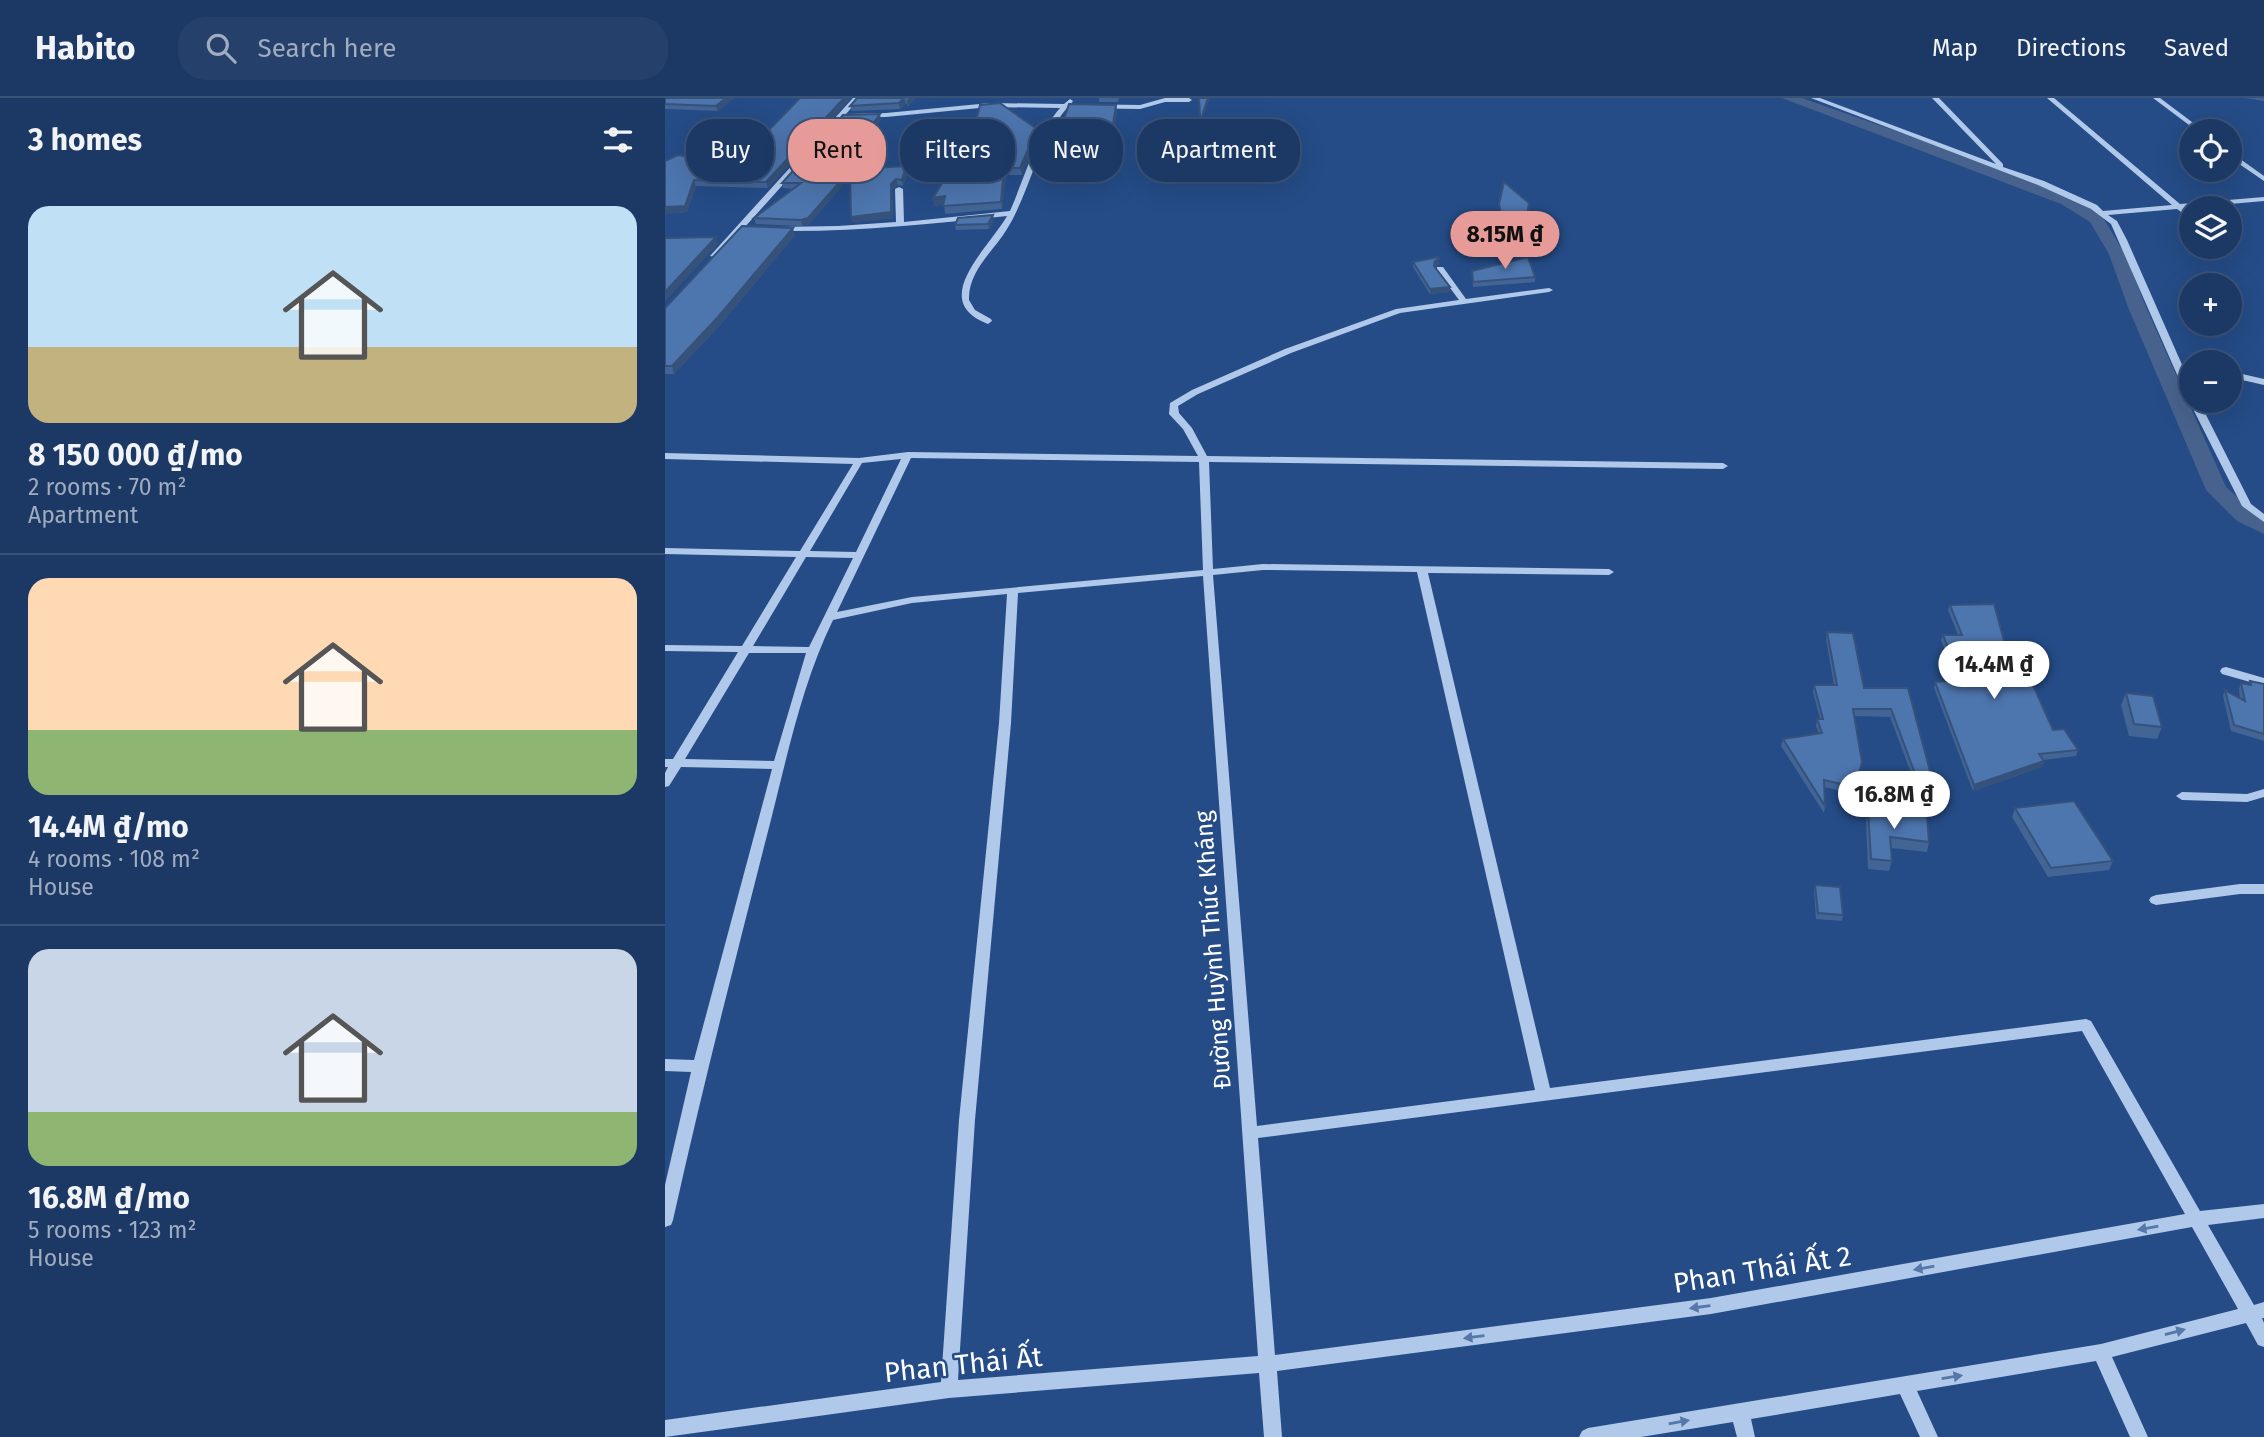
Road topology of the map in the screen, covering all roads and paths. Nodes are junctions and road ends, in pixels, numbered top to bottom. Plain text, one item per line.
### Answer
1 (857, 98) edge
2 (1073, 98) edge
3 (1814, 98) edge
4 (1831, 98) edge
5 (1935, 98) edge
6 (2050, 98) edge
7 (2156, 98) edge
8 (1189, 100) dead end
9 (1066, 105) junction
10 (1838, 107) junction
11 (840, 116) junction
12 (2185, 119) edge
13 (2242, 163) edge
14 (2005, 170) junction
15 (2264, 179) edge
16 (899, 189) edge
17 (2264, 200) edge
18 (2242, 202) edge
19 (2179, 205) edge
20 (2179, 206) edge
21 (1014, 213) junction
22 (2102, 213) junction
23 (900, 225) junction
24 (740, 228) junction
25 (754, 228) edge
26 (767, 228) edge
27 (712, 259) edge
28 (1440, 269) edge
29 (1549, 290) dead end
30 (1464, 302) junction
31 (988, 321) dead end
32 (2176, 362) junction
33 (2179, 363) edge
34 (2179, 369) edge
35 (2242, 377) edge
36 (2264, 382) edge
37 (2200, 413) edge
38 (908, 455) junction
39 (665, 456) edge
40 (1204, 459) junction
41 (859, 461) junction
42 (1723, 466) dead end
43 (2264, 519) edge
44 (665, 551) edge
45 (804, 554) junction
46 (859, 555) junction
47 (1422, 570) junction
48 (1609, 572) dead end
49 (1208, 574) junction
50 (1013, 590) junction
51 (830, 617) junction
52 (665, 648) edge
53 (744, 650) junction
54 (813, 650) junction
55 (2226, 671) dead end
56 (2264, 682) edge
57 (671, 764) edge
58 (779, 765) junction
59 (665, 783) edge
60 (2264, 793) edge
61 (2182, 796) dead end
62 (2264, 889) edge
63 (2157, 900) dead end
64 (665, 1065) edge
65 (700, 1066) junction
66 (1544, 1095) junction
67 (1250, 1133) junction
68 (2264, 1211) edge
69 (2197, 1219) junction
70 (665, 1220) edge
71 (2256, 1311) edge
72 (2264, 1339) edge
73 (2101, 1352) junction
74 (1267, 1364) junction
75 (1905, 1385) junction
76 (949, 1389) junction
77 (1740, 1412) junction
78 (665, 1429) edge
79 (1273, 1437) edge
80 (1588, 1437) edge
81 (1746, 1437) edge
82 (1929, 1437) edge
83 (2139, 1437) edge

1 - 11 street
2 - 9 street
3 - 10 street
4 - 10 street
5 - 14 street
6 - 19 street
7 - 12 street
8 - 9 street
9 - 11 street
9 - 21 street
10 - 14 street
11 - 24 street
13 - 15 street
14 - 22 street
16 - 23 street
17 - 18 street
20 - 22 street
21 - 23 street
21 - 31 street
22 - 32 street
23 - 26 street
24 - 25 street
24 - 27 street
28 - 30 street
29 - 30 street
30 - 40 street
32 - 33 street
32 - 34 street
35 - 36 street
37 - 43 street
38 - 40 street
38 - 41 street
38 - 46 street
39 - 41 street
40 - 42 street
40 - 49 street, Đường Huỳnh Thúc Kháng
41 - 45 street
44 - 45 street
45 - 46 street
45 - 53 street
46 - 51 street
47 - 48 street
47 - 49 street
47 - 66 street
49 - 50 street
49 - 67 street, Đường Huỳnh Thúc Kháng
50 - 51 street
50 - 76 street
51 - 54 street
52 - 53 street
53 - 54 street
53 - 57 street
54 - 58 street
55 - 56 street
57 - 58 street
57 - 59 street
58 - 65 street
60 - 61 street
62 - 63 street
64 - 65 street
65 - 70 street
66 - 67 street
66 - 69 street
67 - 74 street, Đường Huỳnh Thúc Kháng
68 - 69 street, Phan Thái Ất 2
69 - 71 street
69 -> 74 street, Phan Thái Ất 2
71 - 72 street
73 -> 71 street
75 -> 73 street
73 - 83 street
74 - 76 street, Phan Thái Ất
74 - 79 street, Đường Huỳnh Thúc Kháng
75 - 77 street
75 - 82 street
76 - 78 street, Phan Thái Ất
80 -> 77 street
77 - 81 street

